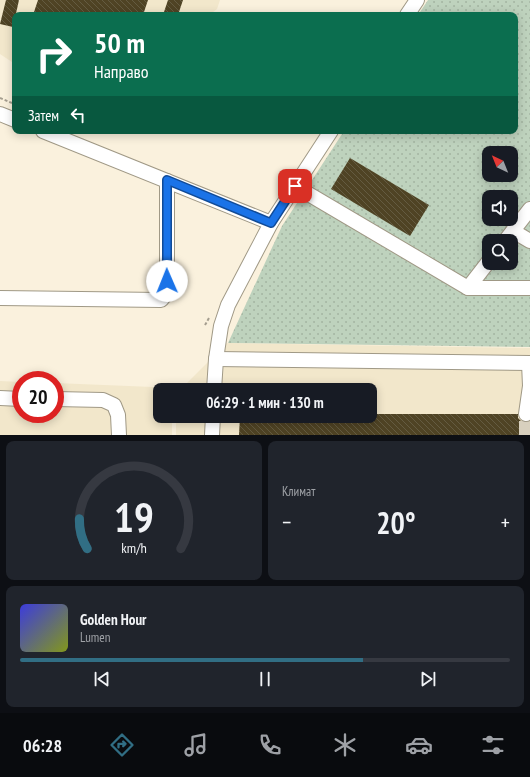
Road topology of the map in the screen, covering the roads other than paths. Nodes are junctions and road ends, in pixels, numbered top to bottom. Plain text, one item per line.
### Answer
1 (417, 0) edge
2 (409, 12) edge
3 (0, 114) edge
4 (12, 119) edge
5 (51, 134) edge
6 (329, 134) edge
7 (167, 180) junction
8 (295, 186) junction
9 (530, 209) edge
10 (271, 223) junction
11 (511, 234) edge
12 (518, 238) edge
13 (530, 241) edge
14 (482, 270) edge
15 (468, 288) junction
16 (530, 288) edge
17 (0, 298) edge
18 (216, 359) junction
19 (529, 363) edge
20 (214, 383) edge
21 (530, 386) edge
22 (0, 398) edge
23 (12, 399) edge
24 (64, 399) edge
25 (526, 414) dead end
26 (213, 423) edge
27 (119, 435) edge
28 (212, 435) edge

1 - 2 lane
3 - 4 lane
5 - 7 lane
6 - 8 lane
7 - 10 lane
7 - 17 lane
8 - 10 lane
8 - 15 lane
9 - 11 lane
10 - 18 lane
12 - 13 lane
14 - 15 lane
15 - 16 lane
18 - 19 lane
18 - 20 lane
19 - 21 lane
21 - 25 lane
22 - 23 lane
24 - 27 lane
26 - 28 lane

